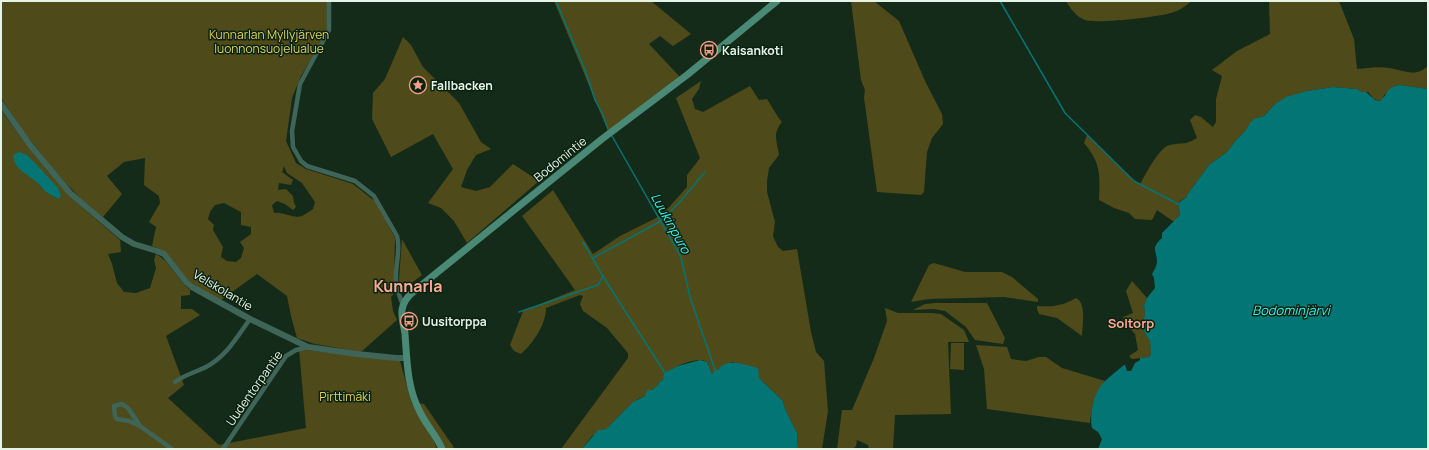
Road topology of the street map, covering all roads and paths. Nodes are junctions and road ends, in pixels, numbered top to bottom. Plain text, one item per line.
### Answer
1 (329, 1) edge
2 (777, 1) edge
3 (1, 104) edge
4 (403, 305) junction
5 (250, 319) junction
6 (308, 347) junction
7 (406, 358) junction
8 (175, 382) dead end
9 (140, 426) junction
10 (172, 449) edge
11 (223, 449) edge
12 (442, 449) edge

1 - 4 street
2 - 4 main road, Bodomintie
3 - 5 street, Velskolantie
4 - 7 main road
5 - 6 street, Velskolantie
5 - 8 street
6 - 7 street, Velskolantie
6 - 11 street, Uudentorpantie
7 - 12 main road
9 - 9 street
9 - 10 street

